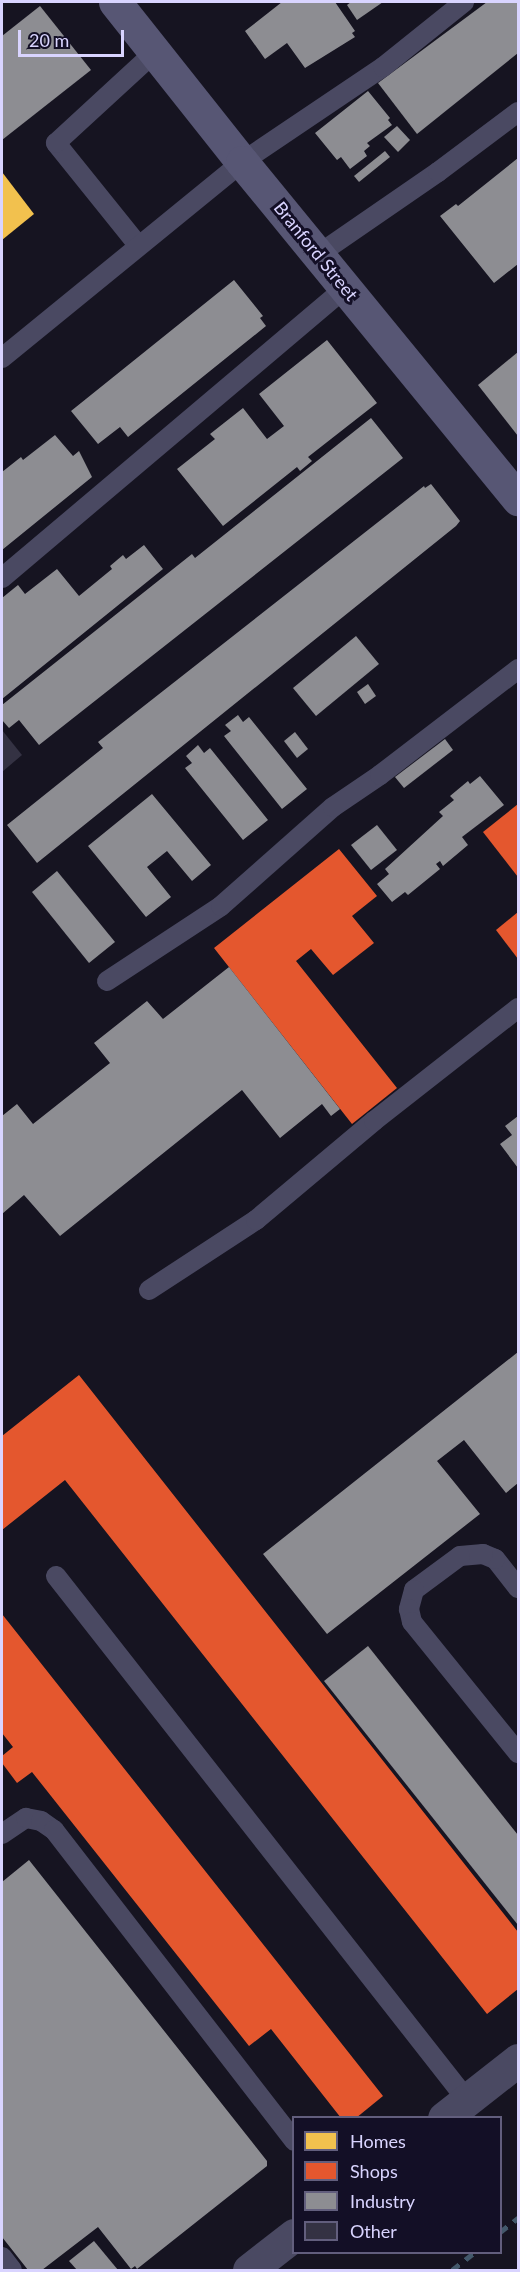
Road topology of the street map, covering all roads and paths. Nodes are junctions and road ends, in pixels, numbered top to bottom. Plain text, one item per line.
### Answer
1 (115, 2) edge
2 (464, 2) edge
3 (156, 51) junction
4 (519, 112) edge
5 (242, 162) junction
6 (138, 244) junction
7 (320, 254) junction
8 (345, 288) junction
9 (2, 358) edge
10 (519, 499) edge
11 (2, 578) edge
12 (519, 669) edge
13 (107, 981) dead end
14 (519, 1008) edge
15 (149, 1290) dead end
16 (56, 1576) dead end
17 (519, 1588) edge
18 (519, 1753) edge
19 (2, 1834) edge
20 (519, 2060) edge
21 (456, 2109) edge
22 (292, 2138) edge
23 (292, 2237) edge
24 (2, 2257) edge
25 (12, 2271) edge
26 (249, 2271) edge

1 - 3 main road, Branford Street
2 - 5 lane
3 - 5 main road, Branford Street
3 - 6 lane
4 - 7 lane
5 - 6 lane
5 - 7 main road, Branford Street
6 - 9 lane
7 - 8 main road, Branford Street
8 - 10 main road, Branford Street
8 - 11 lane
12 - 13 lane
14 - 15 lane
16 - 21 lane
17 - 18 lane
19 - 22 lane
20 - 21 street
23 - 26 street
24 - 25 lane

